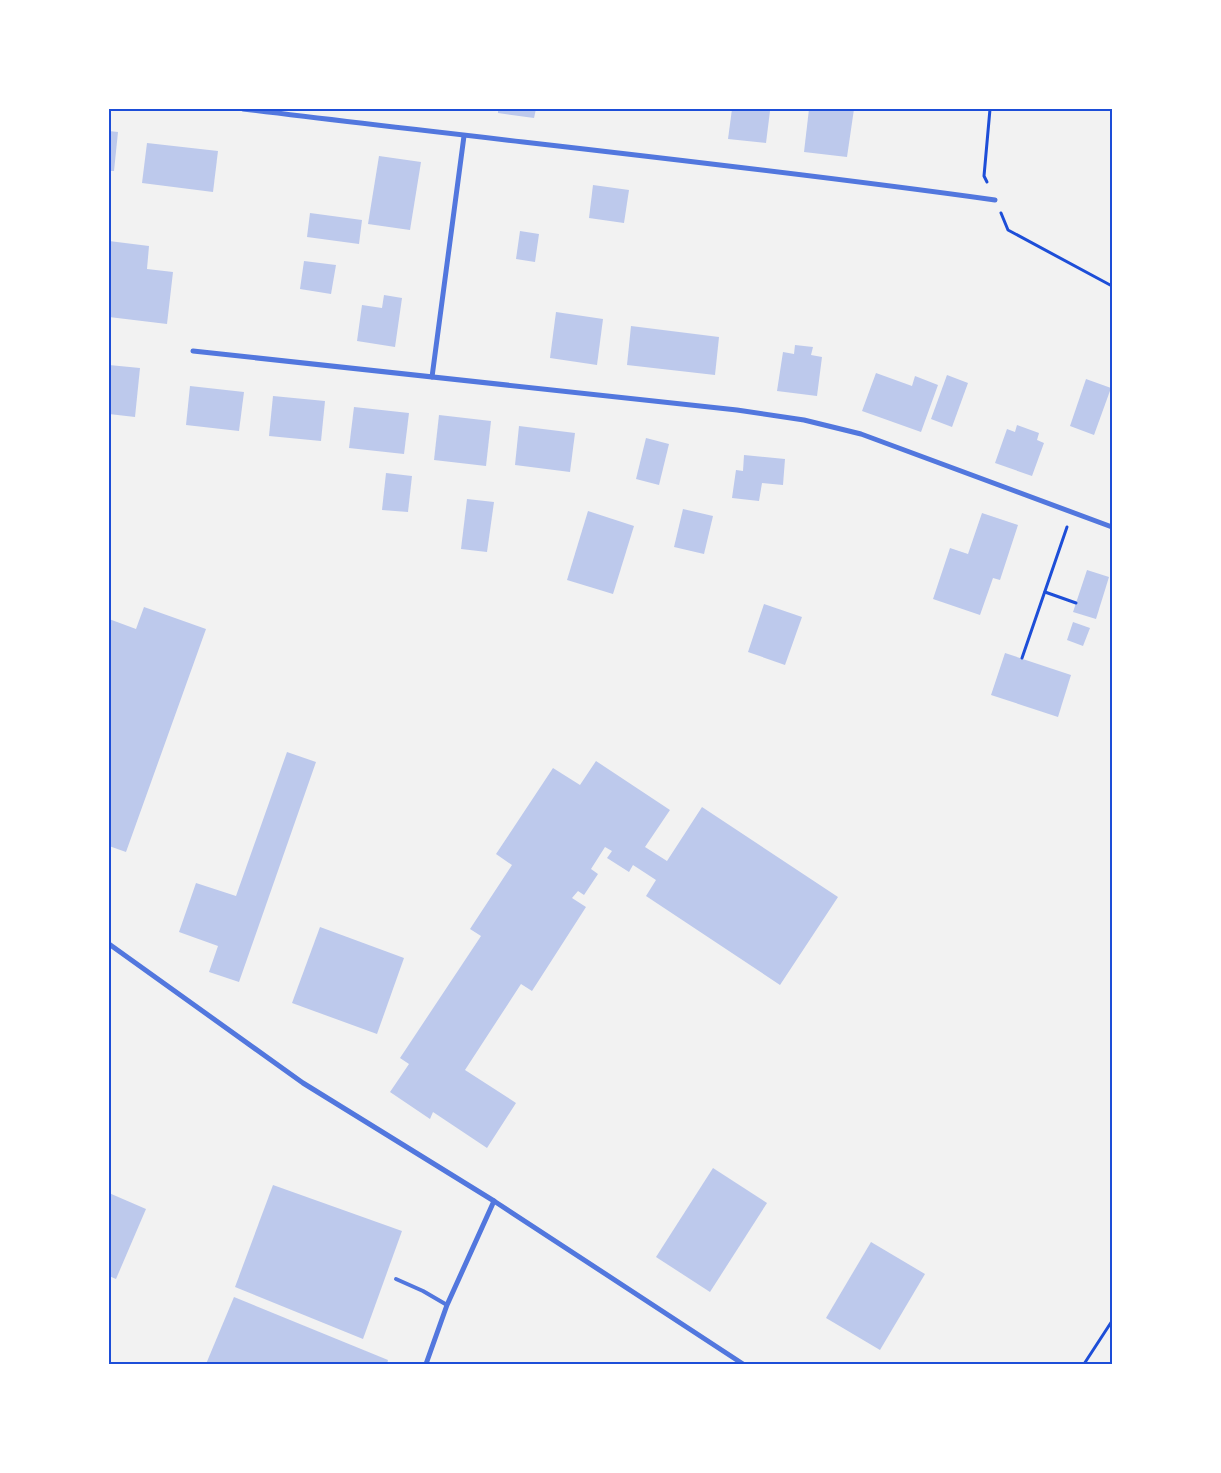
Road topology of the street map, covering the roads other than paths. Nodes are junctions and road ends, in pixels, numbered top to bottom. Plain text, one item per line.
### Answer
1 (243, 109) edge
2 (464, 136) junction
3 (995, 200) road end
4 (193, 352) dead end
5 (432, 377) junction
6 (1112, 527) edge
7 (109, 944) edge
8 (494, 1201) junction
9 (396, 1280) dead end
10 (447, 1305) junction
11 (426, 1364) edge
12 (743, 1364) edge

1 - 2 street
2 - 3 street
2 - 5 street
4 - 5 street
5 - 6 street
7 - 8 street
8 - 10 street
8 - 12 street
9 - 10 lane
10 - 11 street

